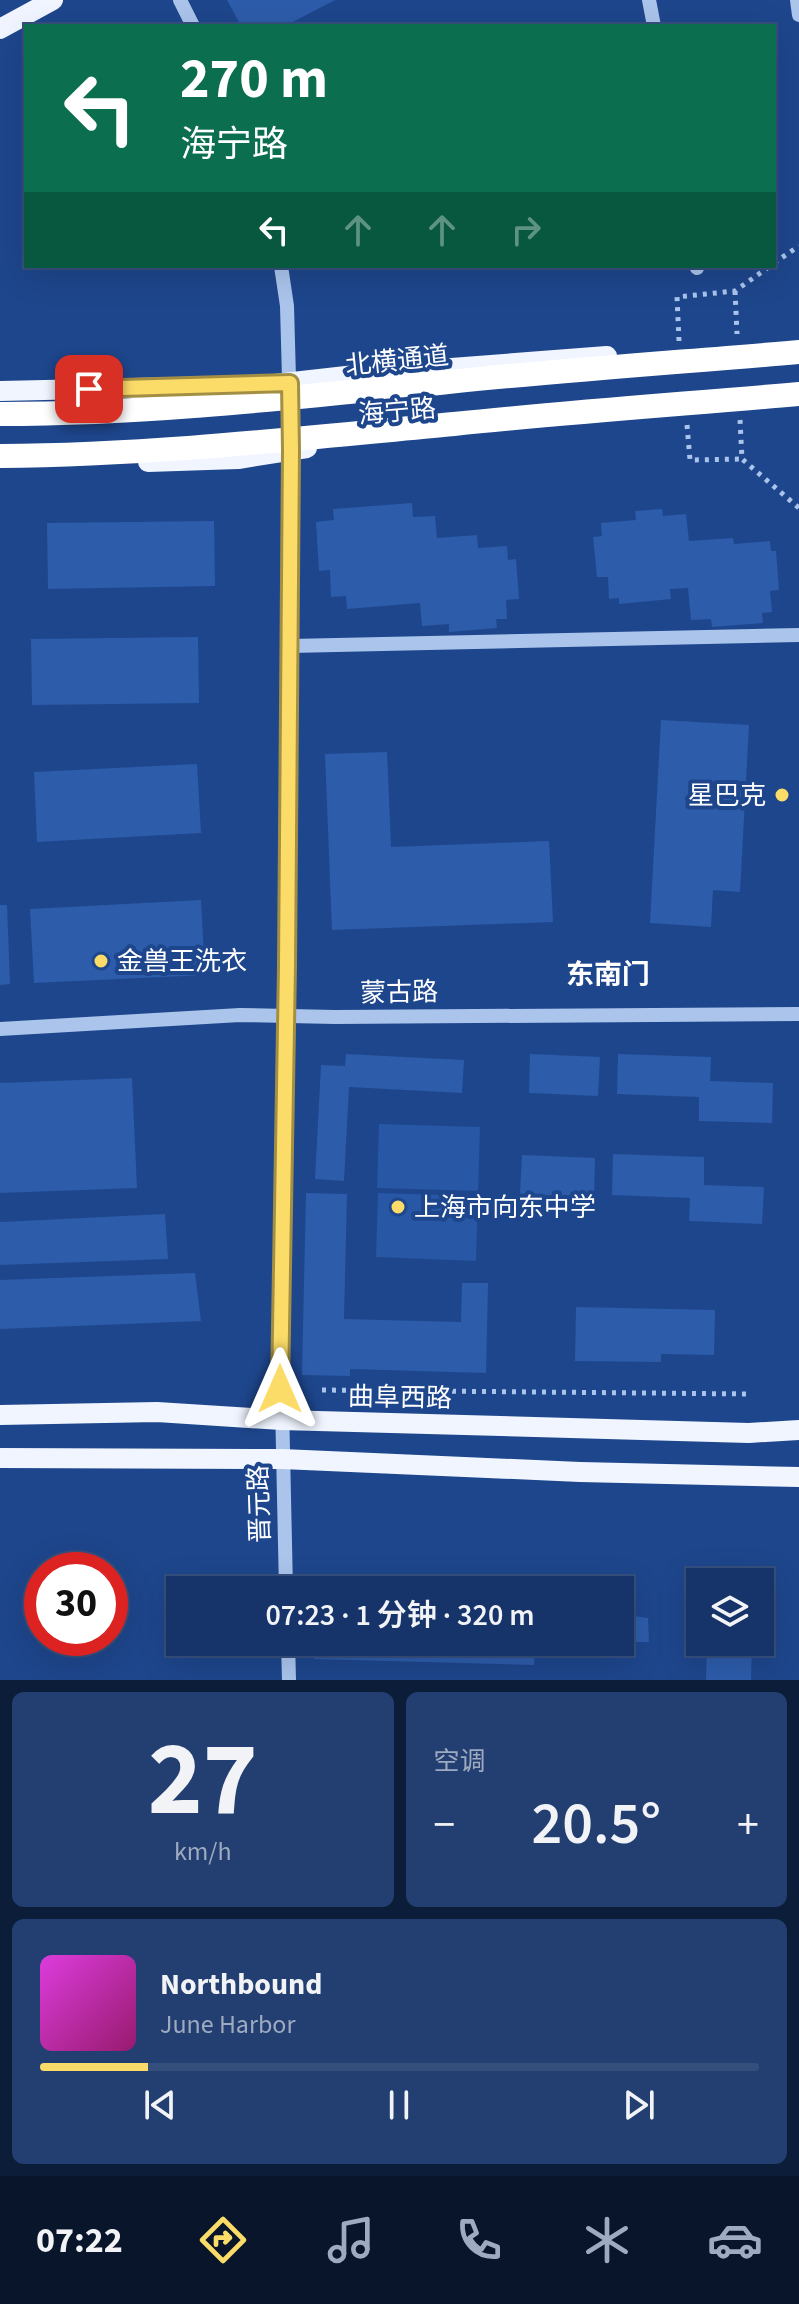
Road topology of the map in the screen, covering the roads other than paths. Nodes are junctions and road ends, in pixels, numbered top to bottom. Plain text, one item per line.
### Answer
1 (53, 0) edge
2 (180, 0) edge
3 (649, 0) edge
4 (797, 0) edge
5 (799, 15) edge
6 (192, 24) edge
7 (654, 24) edge
8 (0, 29) edge
9 (281, 268) edge
10 (799, 340) edge
11 (799, 352) edge
12 (290, 383) junction
13 (0, 391) edge
14 (799, 394) edge
15 (799, 404) edge
16 (0, 414) edge
17 (291, 451) junction
18 (0, 456) edge
19 (0, 466) edge
20 (799, 635) edge
21 (290, 646) junction
22 (799, 1014) edge
23 (286, 1015) junction
24 (0, 1029) edge
25 (0, 1415) edge
26 (281, 1420) junction
27 (799, 1430) edge
28 (0, 1458) edge
29 (282, 1459) junction
30 (799, 1477) edge
31 (286, 1576) edge
32 (288, 1656) edge
33 (289, 1680) edge

1 - 8 main road
2 - 6 street
3 - 7 street
4 - 5 street
9 - 12 street, 晋元路
10 - 12 main road, 海宁路
11 - 16 highway, 北横通道, bridge
12 - 13 main road, 海宁路
12 - 17 street, 晋元路
14 - 18 highway, bridge
15 - 17 main road, 海宁路
17 - 19 main road, 海宁路
17 - 21 street, 晋元路
20 - 21 street
21 - 23 street, 晋元路
22 - 23 street, 蒙古路
23 - 24 street, 蒙古路
23 - 26 street, 晋元路
25 - 26 main road, 曲阜西路
26 - 27 main road, 曲阜西路
26 - 29 street, 晋元路
28 - 29 main road
29 - 30 main road
29 - 31 street, 晋元路
32 - 33 street

